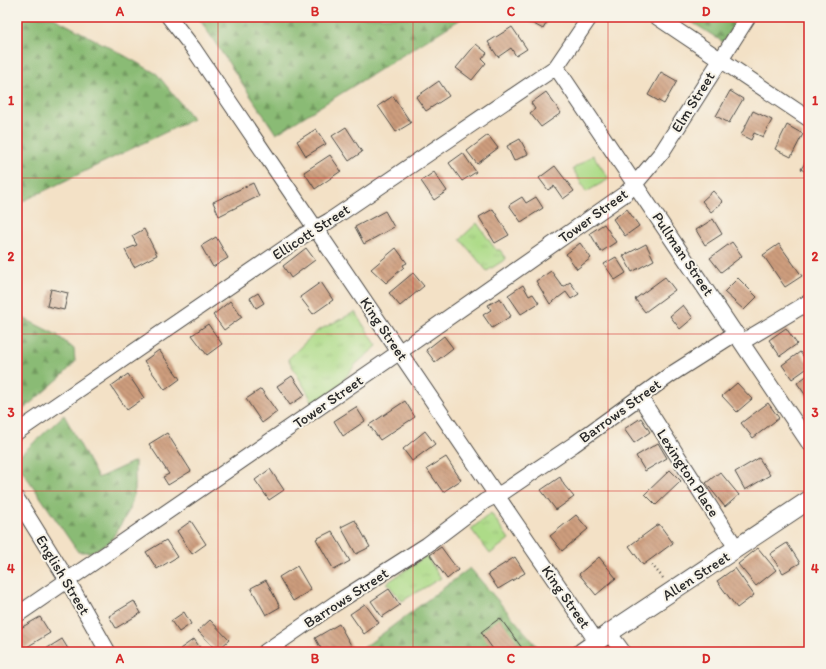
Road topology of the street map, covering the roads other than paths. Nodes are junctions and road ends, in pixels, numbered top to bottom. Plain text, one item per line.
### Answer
1 (169, 17) edge
2 (590, 17) edge
3 (657, 17) edge
4 (748, 17) edge
5 (720, 59) junction
6 (556, 66) junction
7 (809, 119) edge
8 (635, 184) junction
9 (316, 228) junction
10 (809, 302) edge
11 (739, 338) junction
12 (399, 352) junction
13 (640, 397) junction
14 (17, 432) edge
15 (809, 443) edge
16 (495, 496) junction
17 (17, 499) edge
18 (809, 500) edge
19 (737, 549) junction
20 (68, 581) junction
21 (17, 615) edge
22 (603, 637) junction
23 (108, 652) edge
24 (265, 652) edge
25 (582, 652) edge
26 (622, 652) edge

1 - 9 street, King Street
2 - 6 street, Ellicott Street
3 - 5 street
4 - 5 street, Elm Street
5 - 7 street
5 - 8 street, Elm Street
6 - 8 street, Pullman Street
6 - 9 street, Ellicott Street
8 - 11 street, Pullman Street
8 - 12 street, Tower Street
9 - 12 street, King Street
9 - 14 street, Ellicott Street
10 - 11 street, Barrows Street
11 - 13 street, Barrows Street
11 - 15 street, Pullman Street
12 - 16 street, King Street
12 - 20 street, Tower Street
13 - 16 street, Barrows Street
13 - 19 street, Lexington Place
16 - 22 street, King Street
16 - 24 street, Barrows Street
17 - 20 street, English Street
18 - 19 street, Allen Street
19 - 22 street, Allen Street
20 - 21 street, Tower Street
20 - 23 street, English Street
22 - 25 street, Allen Street
22 - 26 street, King Street

